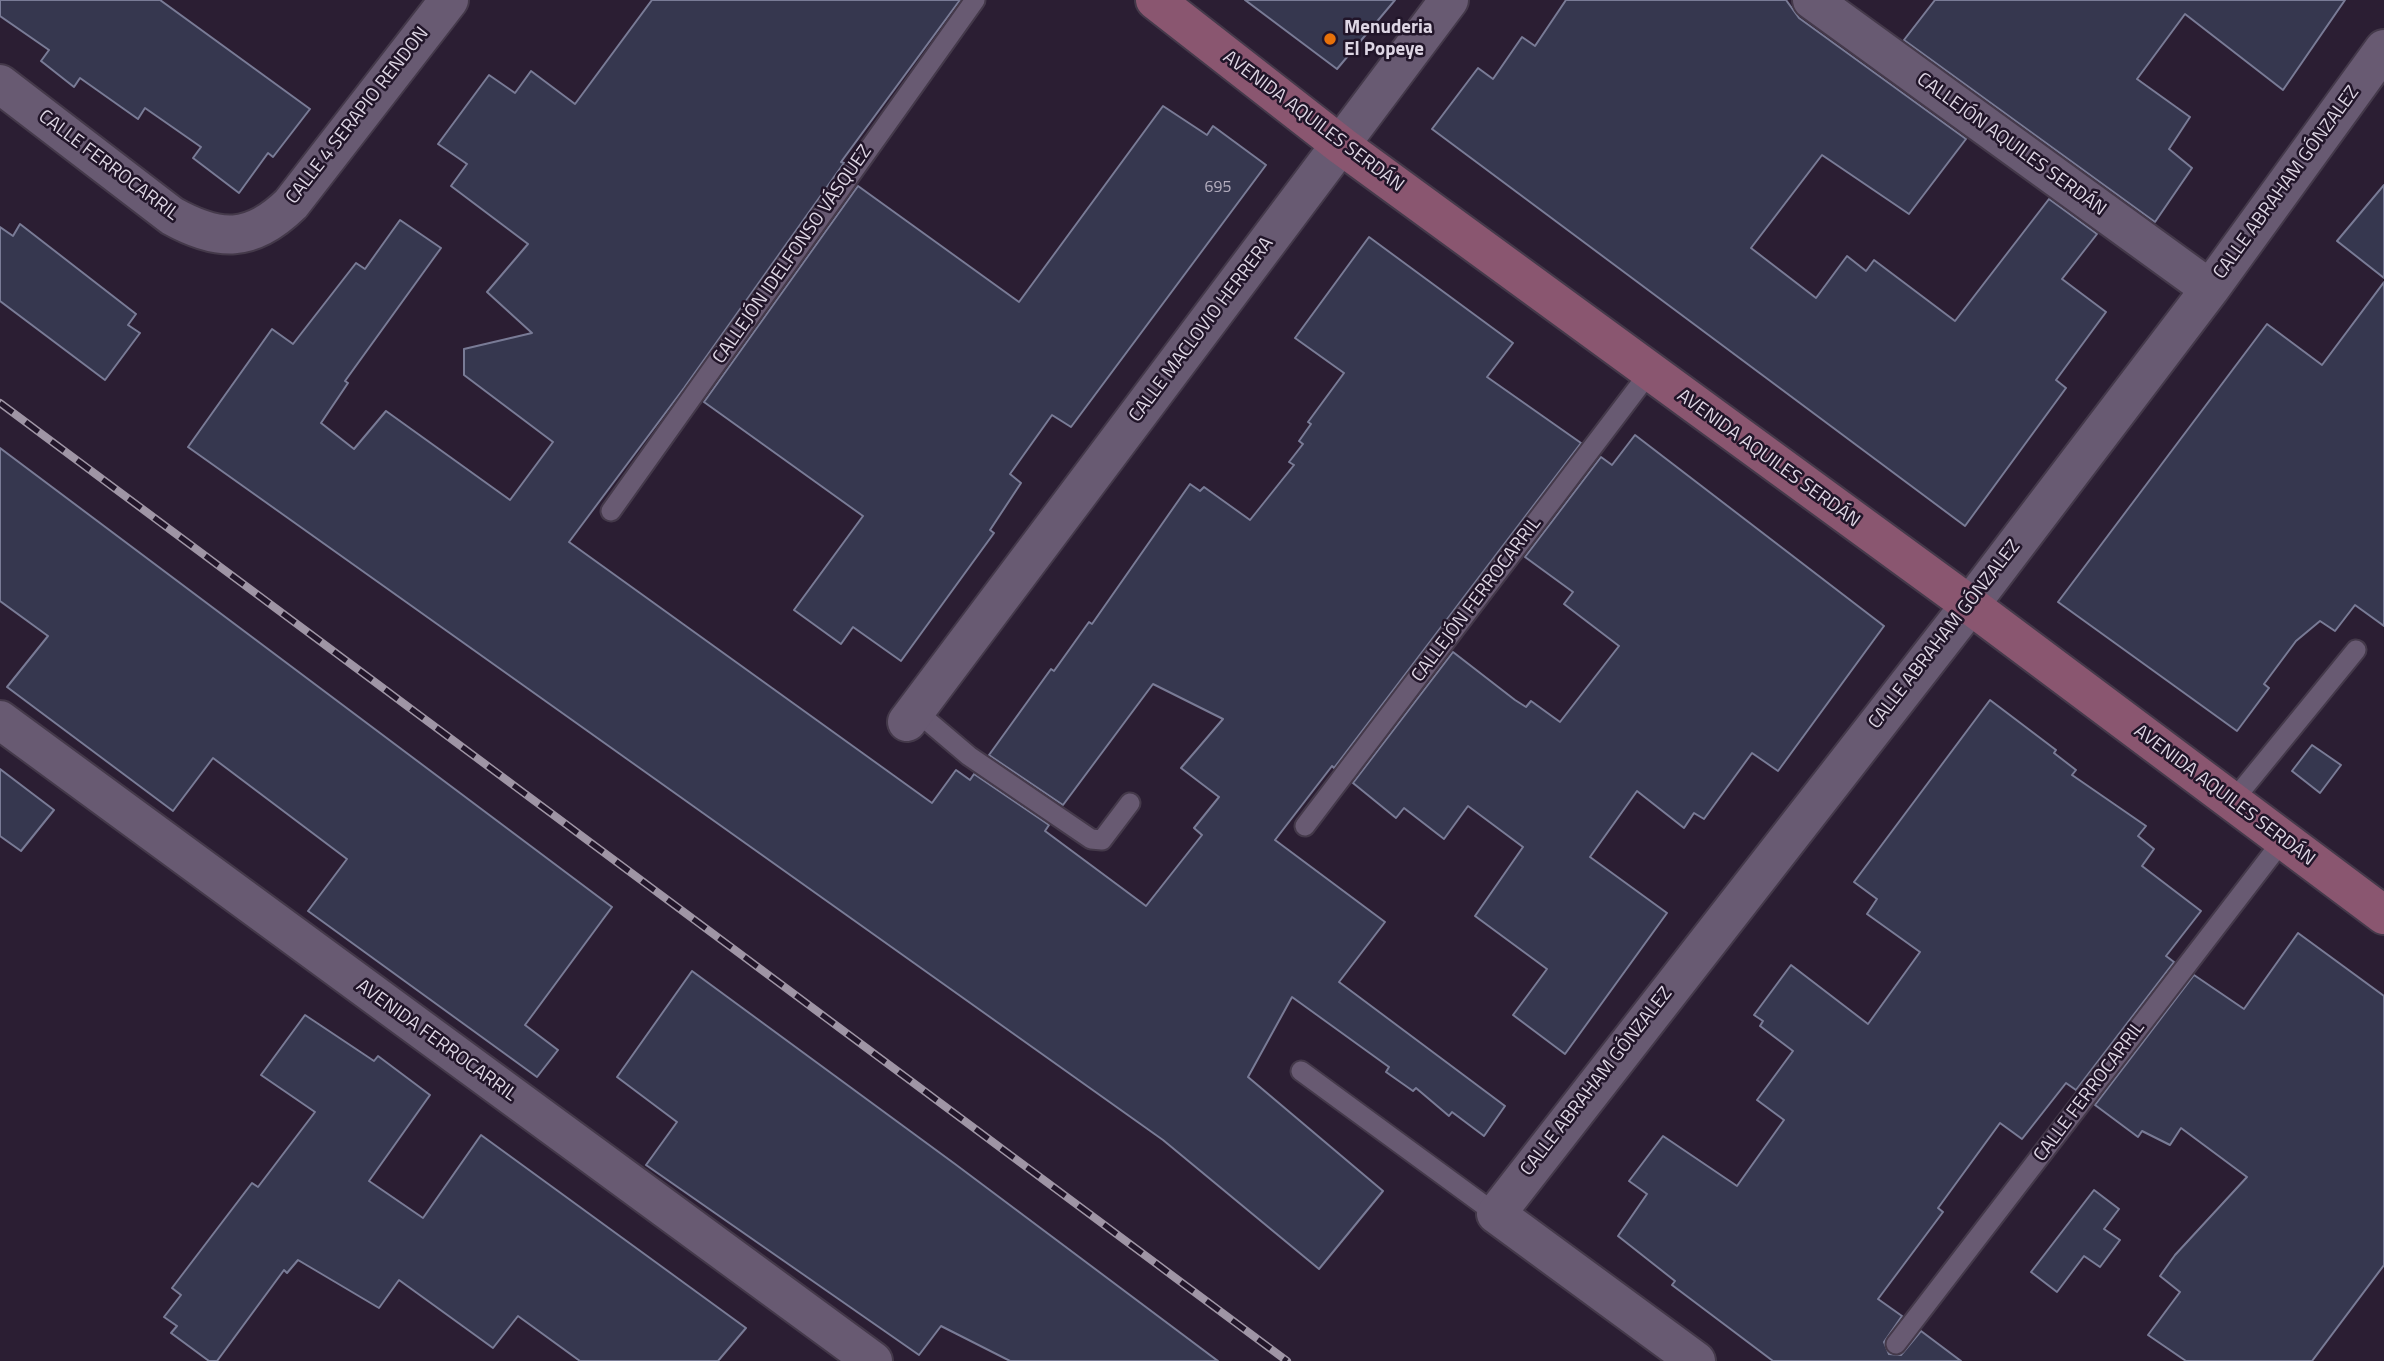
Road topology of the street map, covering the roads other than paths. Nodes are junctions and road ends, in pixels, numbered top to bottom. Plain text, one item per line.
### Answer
1 (449, 0) edge
2 (975, 0) edge
3 (1155, 0) edge
4 (1449, 0) edge
5 (1812, 0) edge
6 (2384, 49) edge
7 (0, 84) edge
8 (1342, 146) junction
9 (222, 236) joint
10 (2210, 289) junction
11 (1649, 373) junction
12 (611, 511) dead end
13 (1970, 605) junction
14 (2356, 650) dead end
15 (912, 716) joint
16 (0, 720) edge
17 (2232, 802) junction
18 (1129, 803) dead end
19 (1305, 826) dead end
20 (2283, 840) junction
21 (2384, 915) edge
22 (1301, 1071) dead end
23 (1496, 1214) junction
24 (1896, 1344) dead end
25 (873, 1361) edge
26 (1696, 1361) edge

1 - 9 street, CALLE 4 SERAPIO RENDON
2 - 12 lane, CALLEJÓN IDELFONSO VÁSQUEZ
3 - 8 street, AVENIDA AQUILES SERDÁN
4 - 8 street, CALLE MACLOVIO HERRERA
5 - 10 street, CALLEJÓN AQUILES SERDÁN
6 - 10 street, CALLE ABRAHAM GÓNZALEZ
7 - 9 street, CALLE FERROCARRIL
8 - 11 street, AVENIDA AQUILES SERDÁN
8 - 15 street, CALLE MACLOVIO HERRERA
10 - 13 street, CALLE ABRAHAM GÓNZALEZ
11 - 13 street, AVENIDA AQUILES SERDÁN
11 - 19 lane, CALLEJÓN FERROCARRIL
13 - 17 street, AVENIDA AQUILES SERDÁN
13 - 23 street, CALLE ABRAHAM GÓNZALEZ
14 - 17 lane
15 - 18 lane
16 - 25 street, AVENIDA FERROCARRIL
17 - 20 street, AVENIDA AQUILES SERDÁN
20 - 21 street, AVENIDA AQUILES SERDÁN
20 - 24 lane, CALLE FERROCARRIL
22 - 23 lane
23 - 26 street

